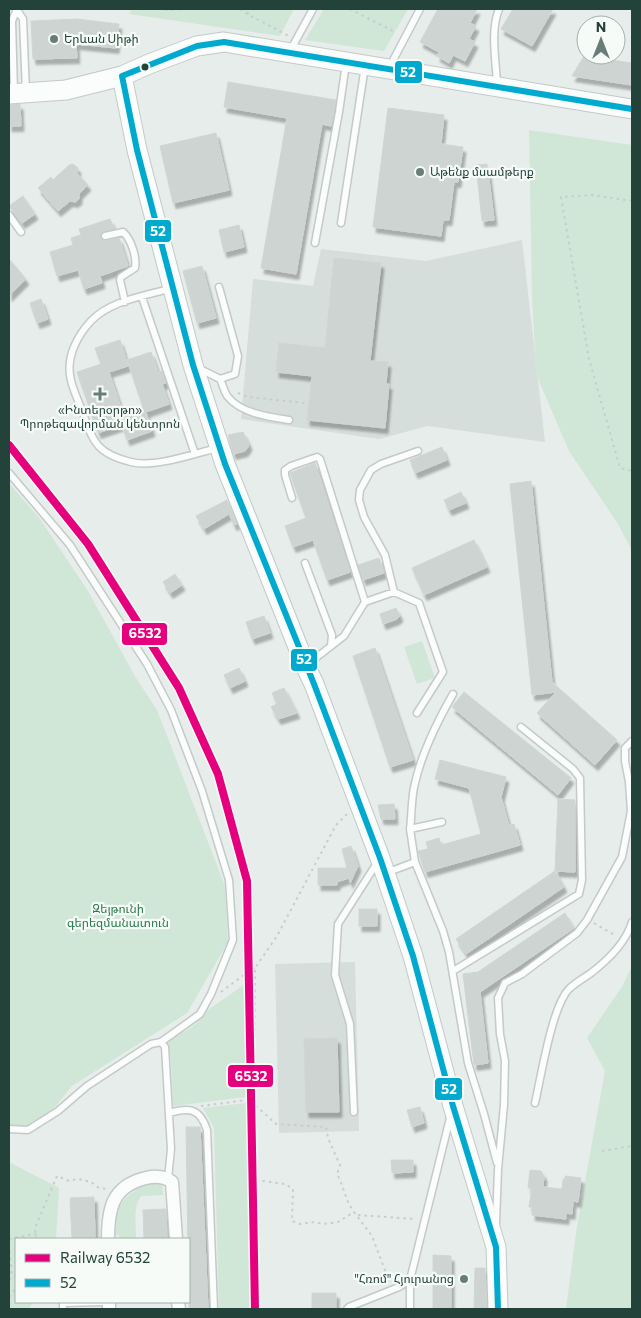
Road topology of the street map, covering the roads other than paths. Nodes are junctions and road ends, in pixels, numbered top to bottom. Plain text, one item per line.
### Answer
1 (19, 9) edge
2 (313, 9) edge
3 (420, 9) edge
4 (500, 9) edge
5 (290, 52) junction
6 (346, 61) junction
7 (365, 65) junction
8 (389, 69) junction
9 (122, 76) junction
10 (497, 88) junction
11 (17, 93) edge
12 (632, 109) edge
13 (9, 216) edge
14 (341, 223) dead end
15 (21, 232) dead end
16 (105, 236) dead end
17 (315, 243) dead end
18 (219, 287) dead end
19 (173, 288) junction
20 (142, 297) junction
21 (125, 302) junction
22 (193, 366) junction
23 (220, 379) junction
24 (289, 420) dead end
25 (220, 448) junction
26 (418, 451) dead end
27 (195, 454) junction
28 (9, 473) edge
29 (292, 498) dead end
30 (305, 563) dead end
31 (394, 592) junction
32 (365, 602) junction
33 (330, 646) junction
34 (306, 667) junction
35 (453, 694) dead end
36 (417, 713) dead end
37 (521, 727) dead end
38 (632, 741) edge
39 (442, 822) dead end
40 (410, 829) junction
41 (415, 862) junction
42 (383, 866) junction
43 (632, 922) edge
44 (453, 971) junction
45 (161, 1042) junction
46 (535, 1103) dead end
47 (453, 1106) junction
48 (354, 1112) dead end
49 (169, 1114) junction
50 (9, 1129) edge
51 (498, 1169) junction
52 (168, 1179) junction
53 (108, 1238) edge
54 (176, 1238) edge
55 (496, 1247) junction
56 (410, 1280) junction
57 (214, 1309) edge
58 (347, 1309) edge
59 (410, 1309) edge
60 (498, 1309) edge

1 - 11 lane
1 - 11 lane
2 - 5 lane
3 - 8 lane
4 - 10 lane
5 - 6 street
5 - 9 street
6 - 7 street
6 - 17 lane
7 - 8 street
7 - 14 lane
8 - 10 street
9 - 11 street
9 - 19 street
10 - 12 street
13 - 15 lane
16 - 21 lane
18 - 23 lane
19 - 20 lane
19 - 22 street
20 - 21 lane
20 - 27 lane
21 - 27 lane
22 - 23 lane
22 - 25 street
23 - 24 lane
25 - 27 lane
25 - 34 street
26 - 31 lane
28 - 45 lane
29 - 32 lane
30 - 33 lane
31 - 32 lane
31 - 36 lane
32 - 33 lane
33 - 34 lane
34 - 42 street
35 - 40 lane
37 - 44 lane
38 - 51 lane
39 - 40 lane
40 - 41 lane
41 - 42 lane
41 - 44 lane
42 - 47 street
42 - 48 lane
43 - 46 lane
44 - 51 lane
45 - 49 lane
45 - 50 lane
47 - 55 street
47 - 56 lane
49 - 52 lane
49 - 57 lane
51 - 55 lane
52 - 53 street
52 - 54 street
55 - 60 street
56 - 58 lane
56 - 59 lane

